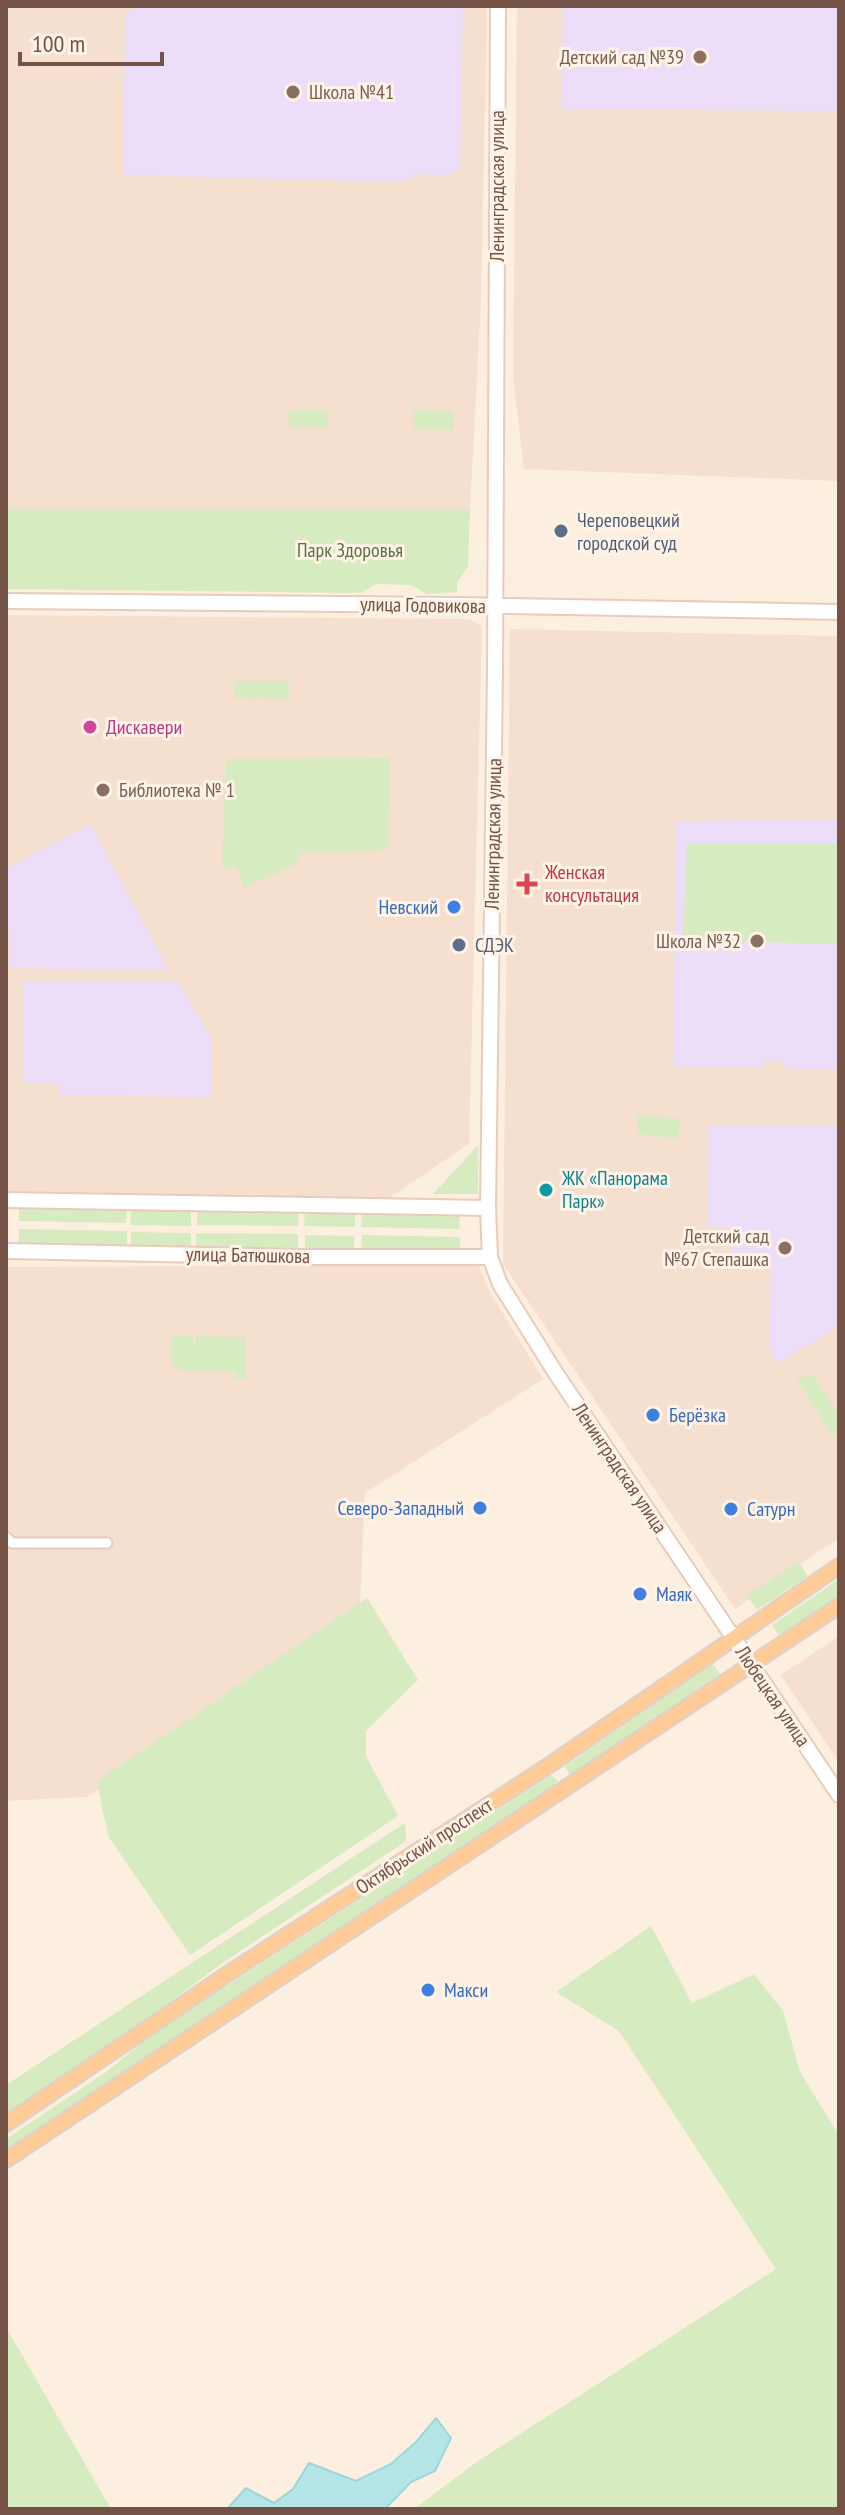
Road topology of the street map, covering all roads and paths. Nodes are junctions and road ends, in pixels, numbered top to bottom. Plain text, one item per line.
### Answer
1 (498, 6) edge
2 (6, 601) edge
3 (496, 606) junction
4 (839, 612) edge
5 (6, 1200) edge
6 (488, 1208) junction
7 (6, 1251) edge
8 (490, 1257) junction
9 (6, 1537) edge
10 (107, 1543) dead end
11 (839, 1566) edge
12 (839, 1606) edge
13 (733, 1637) junction
14 (752, 1665) junction
15 (551, 1764) junction
16 (564, 1788) junction
17 (839, 1795) edge
18 (6, 2124) edge
19 (6, 2160) edge

1 - 3 street, Ленинградская улица
2 - 3 street, улица Годовикова
3 - 4 street, улица Годовикова
3 - 6 street, Ленинградская улица
5 - 6 street
6 - 8 street, Ленинградская улица
7 - 8 street, улица Батюшкова
8 - 13 street, Ленинградская улица
9 - 10 street
11 - 13 main road, Октябрьский проспект
12 - 14 main road, Октябрьский проспект
13 - 14 street, Любецкая улица
13 - 15 main road, Октябрьский проспект
14 - 16 main road, Октябрьский проспект
14 - 17 street, Любецкая улица
15 - 16 main road
15 - 18 main road, Октябрьский проспект
16 - 19 main road, Октябрьский проспект

